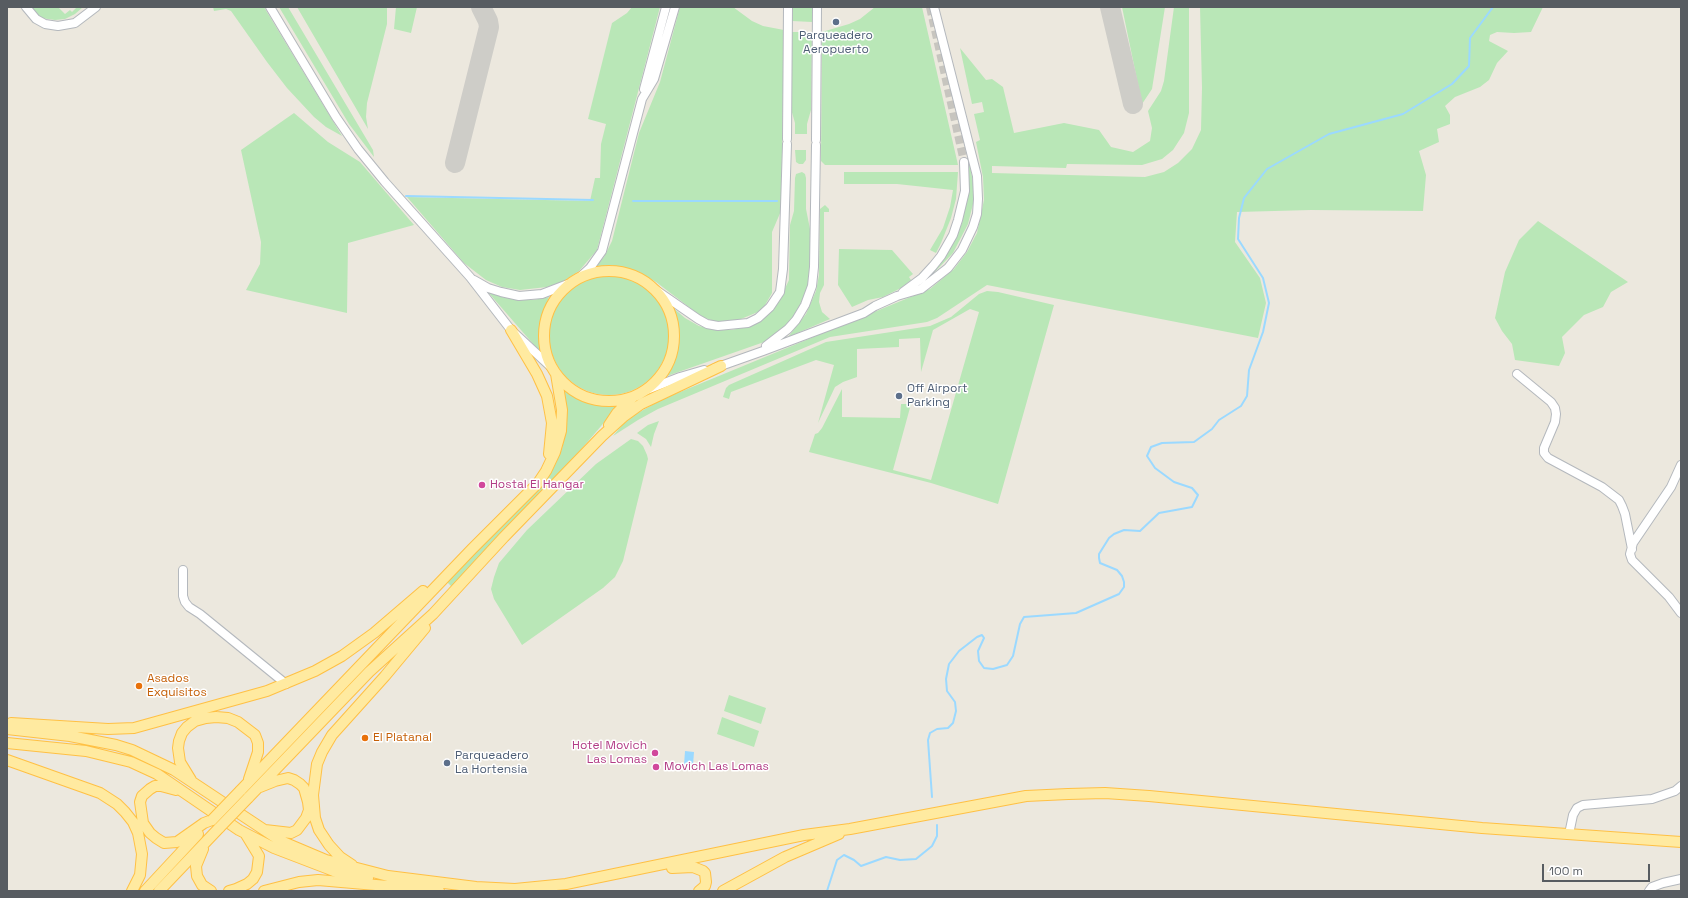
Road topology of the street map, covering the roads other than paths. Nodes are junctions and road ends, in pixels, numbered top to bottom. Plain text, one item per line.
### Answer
1 (26, 7) edge
2 (96, 7) edge
3 (270, 7) edge
4 (666, 7) edge
5 (675, 7) edge
6 (788, 7) edge
7 (817, 7) edge
8 (934, 7) edge
9 (642, 99) junction
10 (964, 162) tunnel mouth
11 (470, 277) junction
12 (580, 277) junction
13 (568, 284) junction
14 (656, 290) junction
15 (897, 296) junction
16 (511, 330) junction
17 (747, 356) junction
18 (721, 366) junction
19 (553, 370) junction
20 (1517, 374) dead end
21 (644, 391) junction
22 (634, 396) junction
23 (602, 436) junction
24 (1681, 465) edge
25 (546, 471) junction
26 (1632, 548) junction
27 (472, 549) junction
28 (183, 570) dead end
29 (1681, 613) edge
30 (433, 614) junction
31 (286, 684) junction
32 (7, 723) edge
33 (7, 729) edge
34 (7, 743) edge
35 (7, 760) edge
36 (192, 782) junction
37 (252, 785) junction
38 (1681, 786) edge
39 (188, 794) junction
40 (212, 820) junction
41 (261, 829) junction
42 (850, 829) junction
43 (245, 833) junction
44 (1569, 834) junction
45 (1681, 842) edge
46 (205, 843) junction
47 (647, 868) junction
48 (358, 869) junction
49 (1681, 879) edge
50 (421, 888) junction
51 (132, 891) edge
52 (145, 891) edge
53 (159, 891) edge
54 (211, 891) edge
55 (229, 891) edge
56 (264, 891) edge
57 (439, 891) edge
58 (699, 891) edge
59 (723, 891) edge
60 (1649, 891) edge

1 - 2 street
3 - 11 street
4 - 9 street
5 - 9 street
6 - 14 street
7 - 17 street
8 - 15 street
9 - 12 street
10 - 15 street
11 - 13 street
11 - 16 street
12 - 13 main road
12 - 14 main road
13 - 19 main road
14 - 21 main road
15 - 17 street
16 - 19 street
16 - 25 main road
17 - 18 street
18 - 21 street
18 - 23 main road
19 - 22 main road
19 - 25 main road
20 - 26 street
21 - 22 main road
22 - 23 main road
23 - 30 main road
24 - 26 street
25 - 27 main road
26 - 29 street
27 - 31 main road
27 - 37 main road
28 - 31 street
30 - 37 main road
30 - 48 main road
31 - 32 main road
33 - 36 main road
34 - 39 main road
35 - 51 main road
36 - 37 main road
36 - 41 main road
37 - 40 main road, bridge
37 - 41 main road
37 - 46 main road, bridge
38 - 44 street
39 - 40 main road
39 - 43 main road
40 - 52 main road
41 - 48 main road
42 - 44 main road
42 - 47 main road
42 - 59 main road
43 - 50 main road
43 - 55 main road
44 - 45 main road
46 - 53 main road
46 - 54 main road
47 - 48 main road
47 - 58 main road
49 - 60 street
50 - 56 main road
50 - 57 main road

